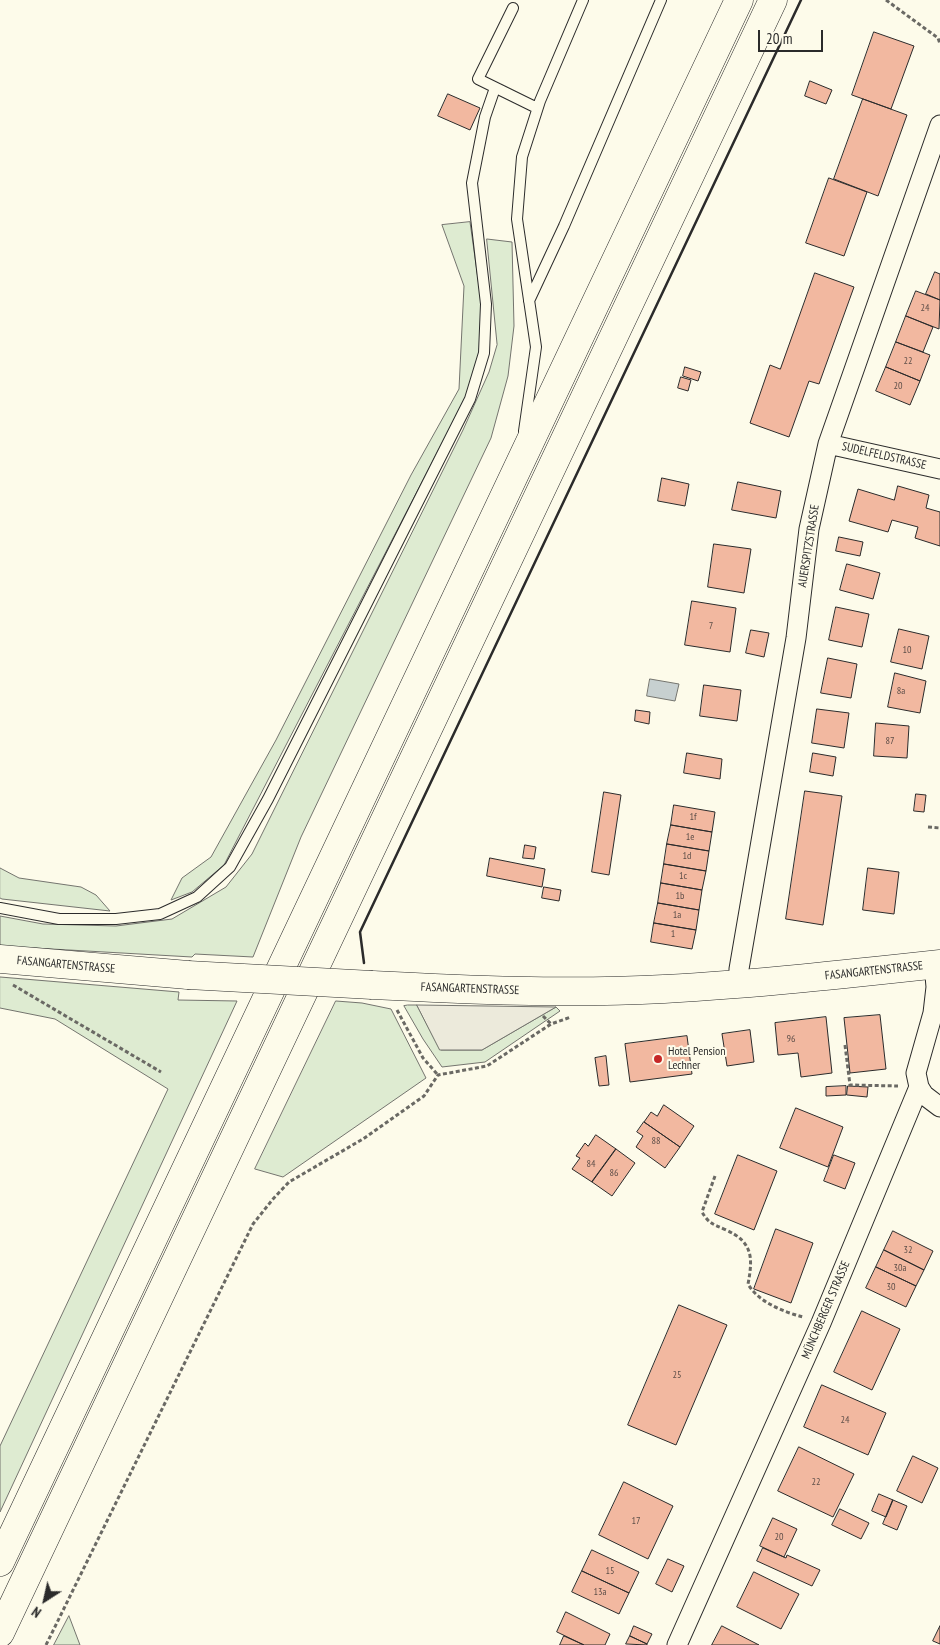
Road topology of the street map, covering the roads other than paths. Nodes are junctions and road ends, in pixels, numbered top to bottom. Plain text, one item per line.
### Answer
1 (583, 0) edge
2 (661, 0) edge
3 (739, 0) edge
4 (773, 0) edge
5 (513, 8) dead end
6 (495, 88) junction
7 (538, 108) junction
8 (940, 125) edge
9 (529, 302) junction
10 (828, 444) junction
11 (519, 464) junction
12 (940, 469) edge
13 (0, 908) edge
14 (0, 959) edge
15 (937, 964) edge
16 (739, 983) junction
17 (919, 1087) junction
18 (940, 1107) edge
19 (0, 1562) edge
20 (0, 1633) edge
21 (677, 1645) edge

1 - 7 lane
2 - 9 lane
3 - 11 main road
4 - 20 main road
5 - 6 lane
6 - 7 lane
6 - 13 lane
7 - 9 lane
8 - 10 street, AUERSPITZSTRASSE
9 - 11 lane
10 - 12 street, SUDELFELDSTRASSE
10 - 16 street, AUERSPITZSTRASSE
11 - 19 main road
14 - 16 main road, FASANGARTENSTRASSE, bridge
15 - 16 main road, FASANGARTENSTRASSE
15 - 17 street, MÜNCHBERGER STRASSE
17 - 18 street
17 - 21 street, MÜNCHBERGER STRASSE

